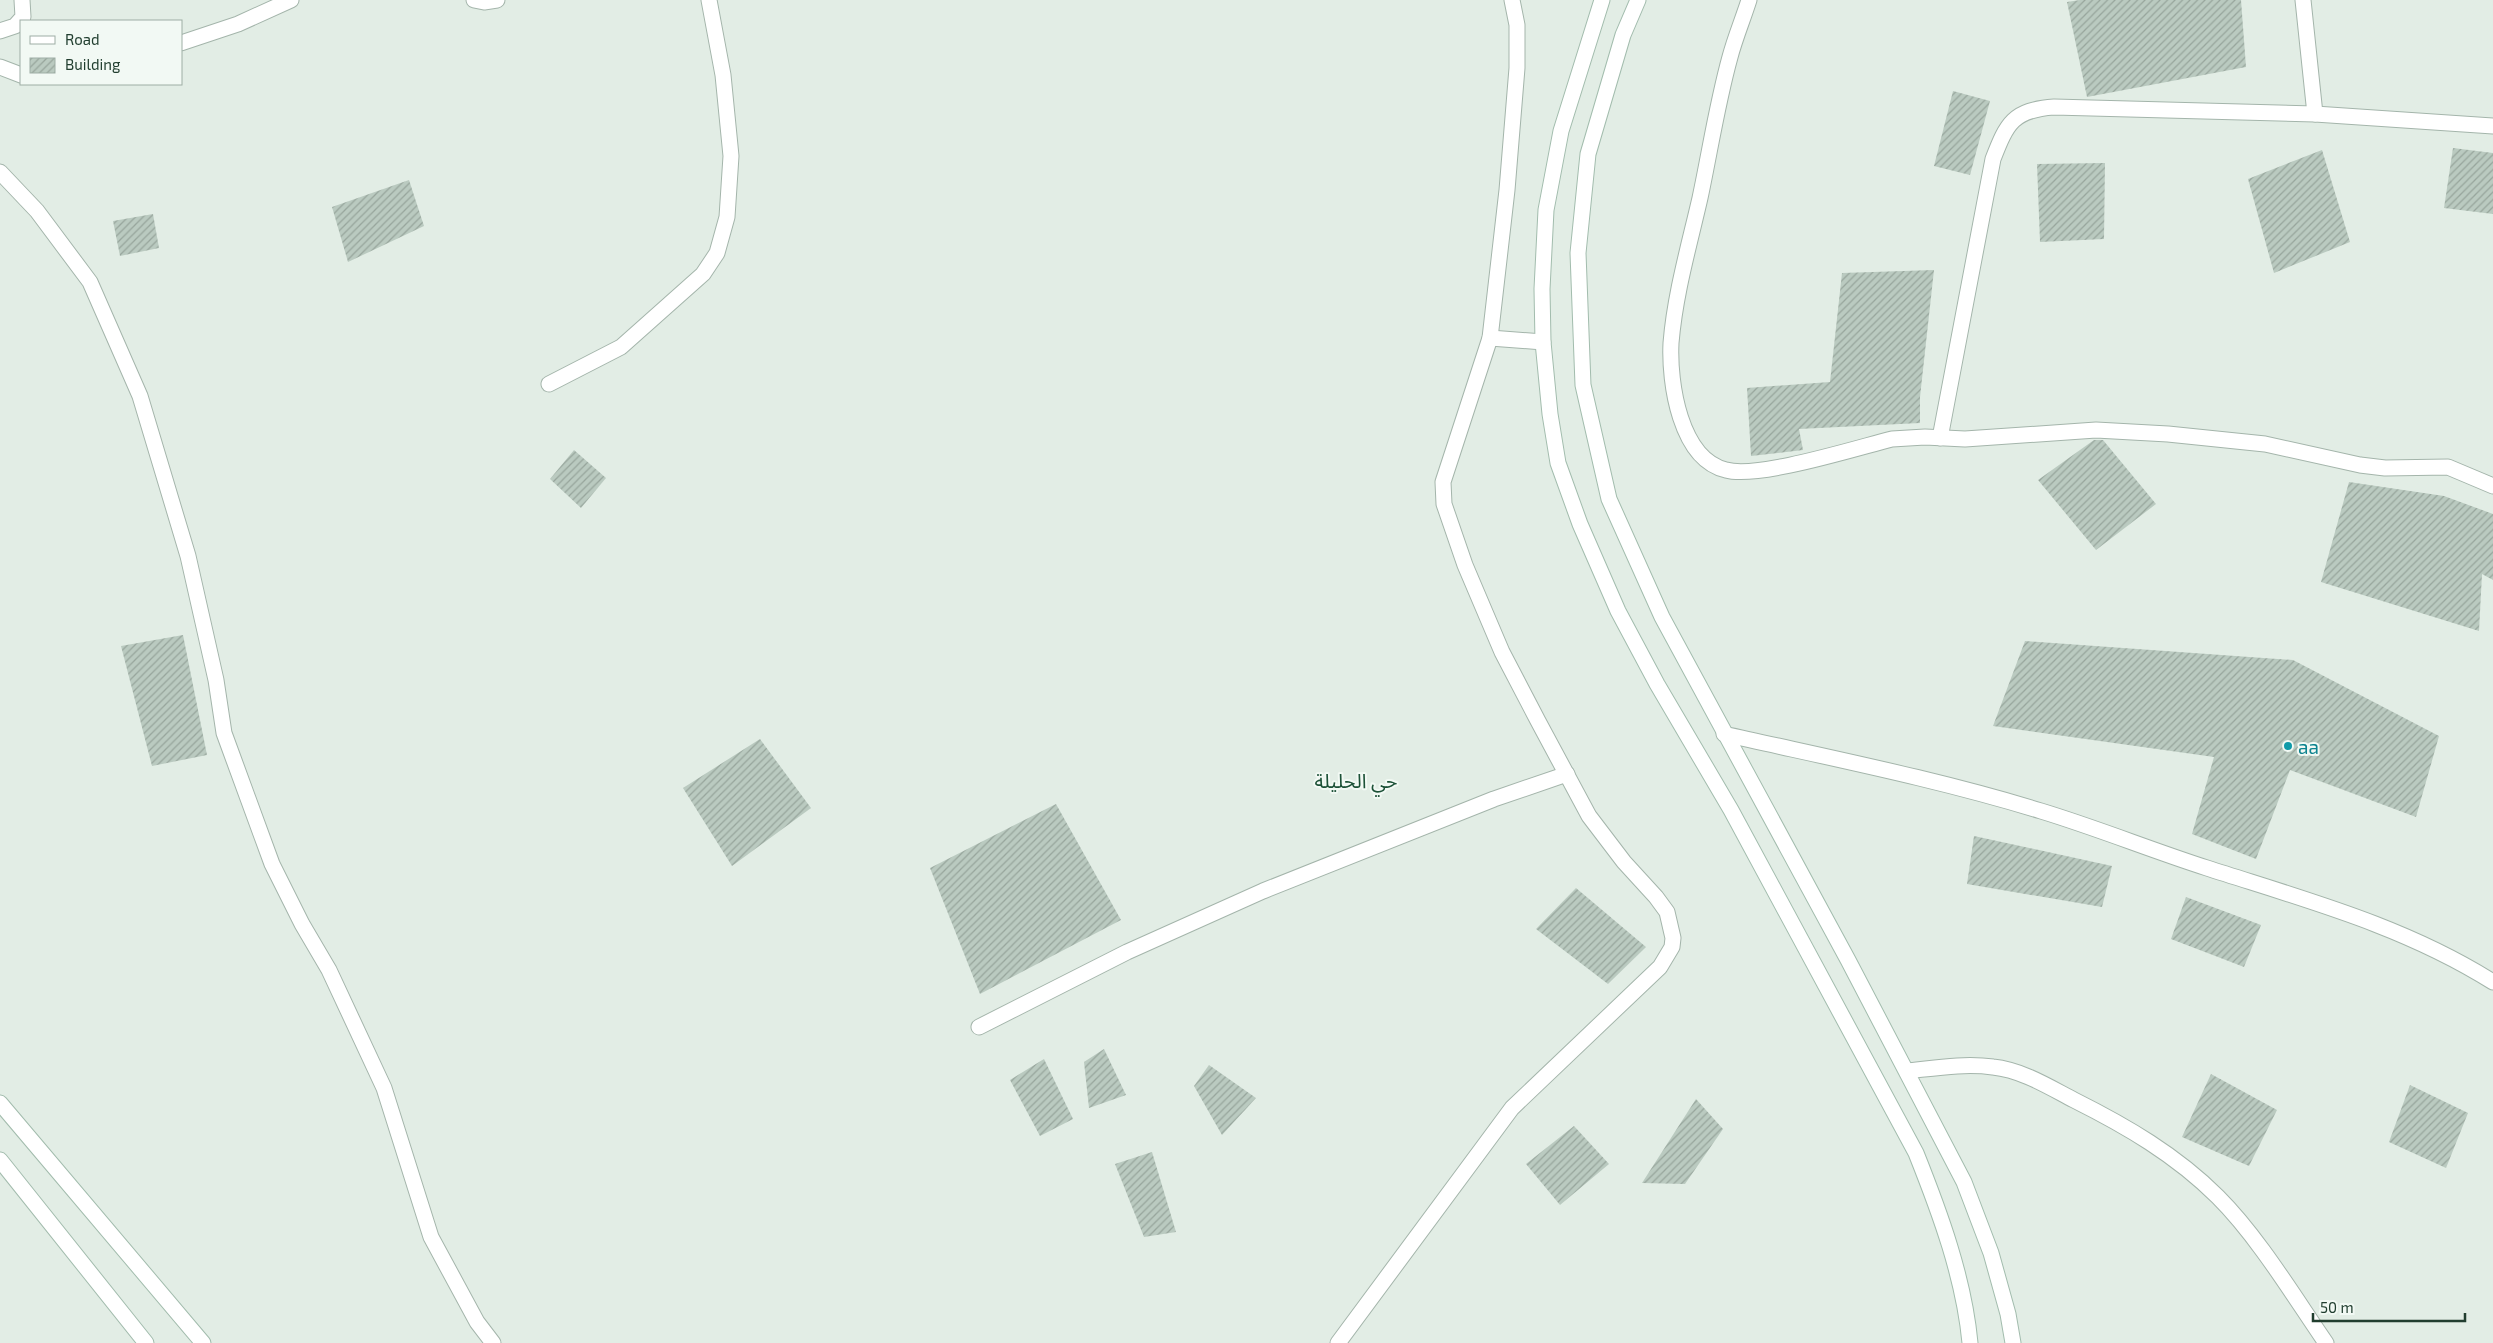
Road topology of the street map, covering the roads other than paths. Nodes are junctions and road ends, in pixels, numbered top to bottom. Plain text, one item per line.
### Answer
1 (22, 0) edge
2 (291, 0) edge
3 (474, 0) edge
4 (497, 0) edge
5 (709, 0) edge
6 (1512, 0) edge
7 (1602, 0) edge
8 (1638, 0) edge
9 (1749, 0) edge
10 (2303, 0) edge
11 (0, 31) edge
12 (182, 43) edge
13 (0, 67) edge
14 (20, 75) edge
15 (2316, 114) junction
16 (2493, 126) edge
17 (0, 172) edge
18 (1490, 338) junction
19 (1543, 342) junction
20 (549, 384) dead end
21 (1940, 438) junction
22 (2493, 486) edge
23 (1724, 734) junction
24 (1567, 774) junction
25 (2493, 982) edge
26 (979, 1027) dead end
27 (1907, 1071) junction
28 (0, 1103) edge
29 (0, 1160) edge
30 (146, 1343) edge
31 (203, 1343) edge
32 (493, 1343) edge
33 (1338, 1343) edge
34 (1970, 1343) edge
35 (2013, 1343) edge
36 (2326, 1343) edge

1 - 11 street
2 - 12 street
3 - 4 street
5 - 20 street
6 - 18 street
7 - 19 street
8 - 23 street
9 - 21 street
10 - 15 street
13 - 14 street
15 - 16 street
15 - 21 street
17 - 32 street
18 - 19 street
18 - 24 street
19 - 34 street
21 - 22 street
23 - 25 street
23 - 27 street
24 - 26 street
24 - 33 street
27 - 35 street
27 - 36 street
28 - 31 street
29 - 30 street

